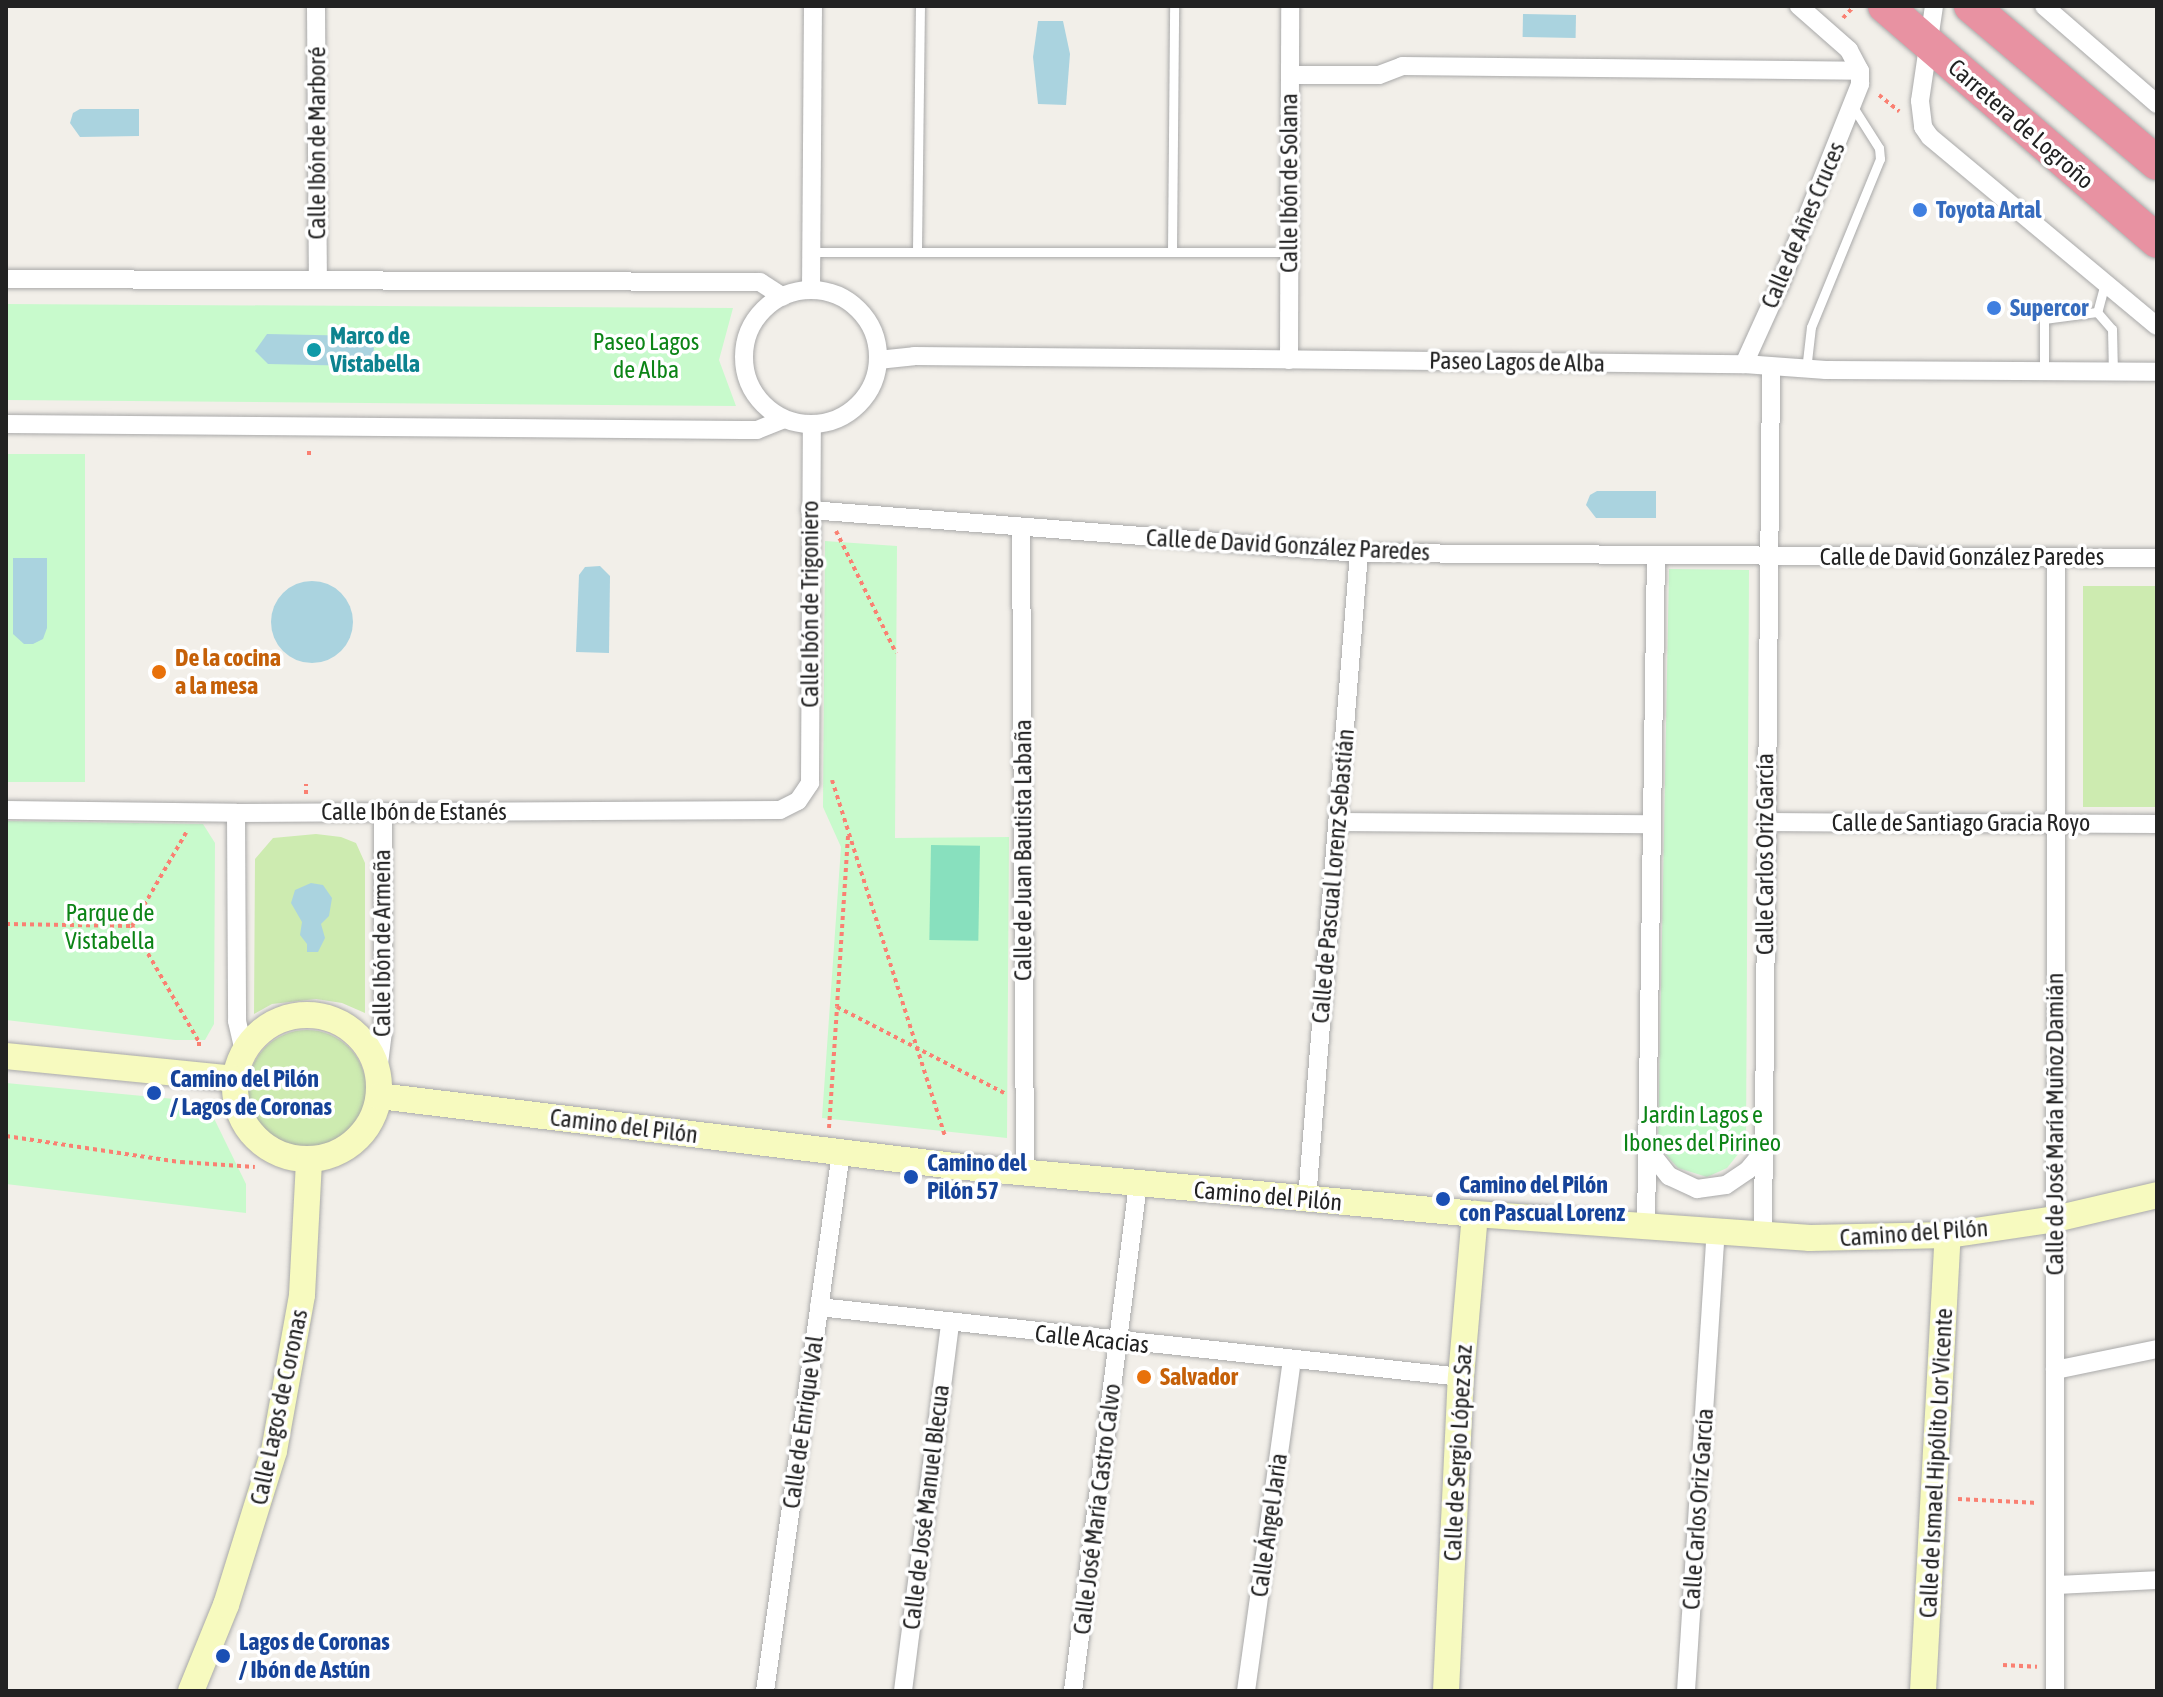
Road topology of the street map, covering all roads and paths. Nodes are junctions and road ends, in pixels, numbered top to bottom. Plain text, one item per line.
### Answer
1 (316, 6) edge
2 (813, 6) edge
3 (920, 6) edge
4 (1174, 6) edge
5 (1290, 6) edge
6 (1799, 6) edge
7 (1854, 6) edge
8 (1885, 6) edge
9 (1934, 6) edge
10 (2044, 6) edge
11 (1986, 13) edge
12 (1843, 38) junction
13 (1931, 46) junction
14 (1290, 75) junction
15 (1860, 77) junction
16 (2157, 104) edge
17 (1853, 107) junction
18 (2157, 163) edge
19 (2157, 241) edge
20 (917, 249) junction
21 (811, 252) junction
22 (1172, 252) junction
23 (1289, 252) junction
24 (6, 279) edge
25 (318, 280) junction
26 (2105, 283) junction
27 (811, 290) junction
28 (783, 297) junction
29 (2097, 312) junction
30 (2157, 326) edge
31 (878, 360) junction
32 (1289, 360) junction
33 (1744, 364) junction
34 (1771, 367) junction
35 (1806, 370) junction
36 (2044, 372) junction
37 (2113, 372) junction
38 (2157, 372) edge
39 (784, 419) junction
40 (6, 424) edge
41 (812, 424) junction
42 (810, 510) junction
43 (1021, 528) junction
44 (833, 540) dead end
45 (1359, 553) junction
46 (1656, 556) junction
47 (1767, 557) junction
48 (2056, 557) junction
49 (2157, 558) edge
50 (896, 653) dead end
51 (828, 768) dead end
52 (810, 783) joint
53 (6, 810) edge
54 (383, 812) junction
55 (236, 813) junction
56 (1337, 822) junction
57 (1765, 822) junction
58 (1652, 824) junction
59 (2056, 824) junction
60 (2157, 824) edge
61 (849, 831) junction
62 (172, 832) dead end
63 (6, 924) edge
64 (132, 926) junction
65 (837, 1007) junction
66 (918, 1050) junction
67 (244, 1052) junction
68 (6, 1056) edge
69 (197, 1076) junction
70 (235, 1079) junction
71 (379, 1084) junction
72 (1024, 1104) junction
73 (6, 1136) edge
74 (945, 1137) dead end
75 (1647, 1148) junction
76 (1764, 1151) junction
77 (834, 1152) junction
78 (309, 1160) junction
79 (255, 1167) dead end
80 (1025, 1172) junction
81 (1138, 1184) junction
82 (2157, 1195) edge
83 (1307, 1199) junction
84 (1475, 1214) junction
85 (2055, 1219) junction
86 (1646, 1227) junction
87 (1716, 1232) junction
88 (1763, 1235) junction
89 (1948, 1235) junction
90 (819, 1307) junction
91 (950, 1322) junction
92 (1118, 1342) junction
93 (2157, 1349) edge
94 (1292, 1359) junction
95 (2055, 1370) junction
96 (1461, 1377) junction
97 (1933, 1498) junction
98 (2055, 1505) junction
99 (2157, 1580) edge
100 (2056, 1585) junction
101 (2003, 1665) dead end
102 (2055, 1667) junction
103 (191, 1691) edge
104 (765, 1691) edge
105 (903, 1691) edge
106 (1073, 1691) edge
107 (1246, 1691) edge
108 (1446, 1691) edge
109 (1686, 1691) edge
110 (1923, 1691) edge
111 (2055, 1691) edge

1 - 25 street, Calle Ibón de Marboré
2 - 21 street
3 - 20 lane
4 - 22 lane
5 - 14 street, Calle Ibón de Solana
6 - 12 street
7 - 12 path
8 - 13 highway, Carretera de Logroño
9 - 13 street
10 - 16 street
11 - 18 highway
12 - 15 street
13 - 19 highway, Carretera de Logroño
13 - 26 street
14 - 15 street
14 - 23 street, Calle Ibón de Solana
15 - 17 street, Calle de Añes Cruces
17 - 33 street, Calle de Añes Cruces
17 - 35 lane
20 - 21 lane
20 - 22 lane
21 - 27 street
22 - 23 lane
23 - 32 street, Calle Ibón de Solana
24 - 25 street
25 - 28 street
26 - 29 lane
26 - 30 street
27 - 28 street
27 - 31 street
28 - 39 street
29 - 36 lane
29 - 37 lane
31 - 32 street, Paseo Lagos de Alba
31 - 41 street
32 - 33 street, Paseo Lagos de Alba
33 - 34 street, Paseo Lagos de Alba
34 - 35 street, Paseo Lagos de Alba
34 - 47 street
35 - 36 street, Paseo Lagos de Alba
36 - 37 street, Paseo Lagos de Alba
37 - 38 street, Paseo Lagos de Alba
39 - 40 street
39 - 41 street
41 - 42 street, Calle Ibón de Trigoniero
42 - 43 street, Calle de David González Paredes
42 - 52 street, Calle Ibón de Trigoniero
43 - 45 street, Calle de David González Paredes
43 - 72 street, Calle de Juan Bautista Labaña
44 - 50 path
45 - 46 street, Calle de David González Paredes
45 - 56 street, Calle de Pascual Lorenz Sebastián
46 - 47 street, Calle de David González Paredes
46 - 58 street
47 - 48 street, Calle de David González Paredes
47 - 57 street, Calle Carlos Oriz García
48 - 49 street, Calle de David González Paredes
48 - 59 street, Calle de José María Muñoz Damián
51 - 61 path
52 - 54 street, Calle Ibón de Estanés
53 - 55 street, Calle Ibón de Estanés
54 - 55 street, Calle Ibón de Estanés
54 - 71 street, Calle Ibón de Armeña
55 - 67 street
56 - 58 street
56 - 83 street, Calle de Pascual Lorenz Sebastián
57 - 59 street, Calle de Santiago Gracia Royo
57 - 76 street, Calle Carlos Oriz García
58 - 75 street
59 - 60 street, Calle de Santiago Gracia Royo
59 - 85 street, Calle de José María Muñoz Damián
61 - 65 path
61 - 66 path
62 - 64 path
63 - 64 path
64 - 69 path
65 - 66 path
65 - 77 path
66 - 72 path
66 - 74 path
67 - 70 street
67 - 71 street
68 - 69 street
69 - 70 street
70 - 78 street
71 - 77 street, Camino del Pilón
71 - 78 street
72 - 80 street, Calle de Juan Bautista Labaña
73 - 79 path
75 - 76 street
75 - 86 street
76 - 88 street, Calle Carlos Oriz García
77 - 80 street, Camino del Pilón
77 - 90 street, Calle de Enrique Val
78 - 103 street, Calle Lagos de Coronas
80 - 81 street, Camino del Pilón
81 - 83 street, Camino del Pilón
81 - 92 street, Calle José María Castro Calvo
82 - 85 street, Camino del Pilón
83 - 84 street, Camino del Pilón
84 - 86 street, Camino del Pilón
84 - 96 street, Calle de Sergio López Saz
85 - 89 street, Camino del Pilón
85 - 95 street, Calle de José María Muñoz Damián
86 - 87 street, Camino del Pilón
87 - 88 street, Camino del Pilón
87 - 109 street, Calle Carlos Oriz García
88 - 89 street, Camino del Pilón
89 - 97 street, Calle de Ismael Hipólito Lor Vicente
90 - 91 street, Calle Acacias
90 - 104 street, Calle de Enrique Val
91 - 92 street, Calle Acacias
91 - 105 street, Calle de José Manuel Blecua
92 - 94 street, Calle Acacias
92 - 106 street, Calle José María Castro Calvo
93 - 95 street
94 - 96 street, Calle Acacias
94 - 107 street, Calle Ángel Jaria
95 - 98 street, Calle de José María Muñoz Damián
96 - 108 street, Calle de Sergio López Saz
97 - 98 path
97 - 110 street, Calle de Ismael Hipólito Lor Vicente
98 - 100 street, Calle de José María Muñoz Damián
99 - 100 street
100 - 102 street, Calle de José María Muñoz Damián
101 - 102 path
102 - 111 street, Calle de José María Muñoz Damián

